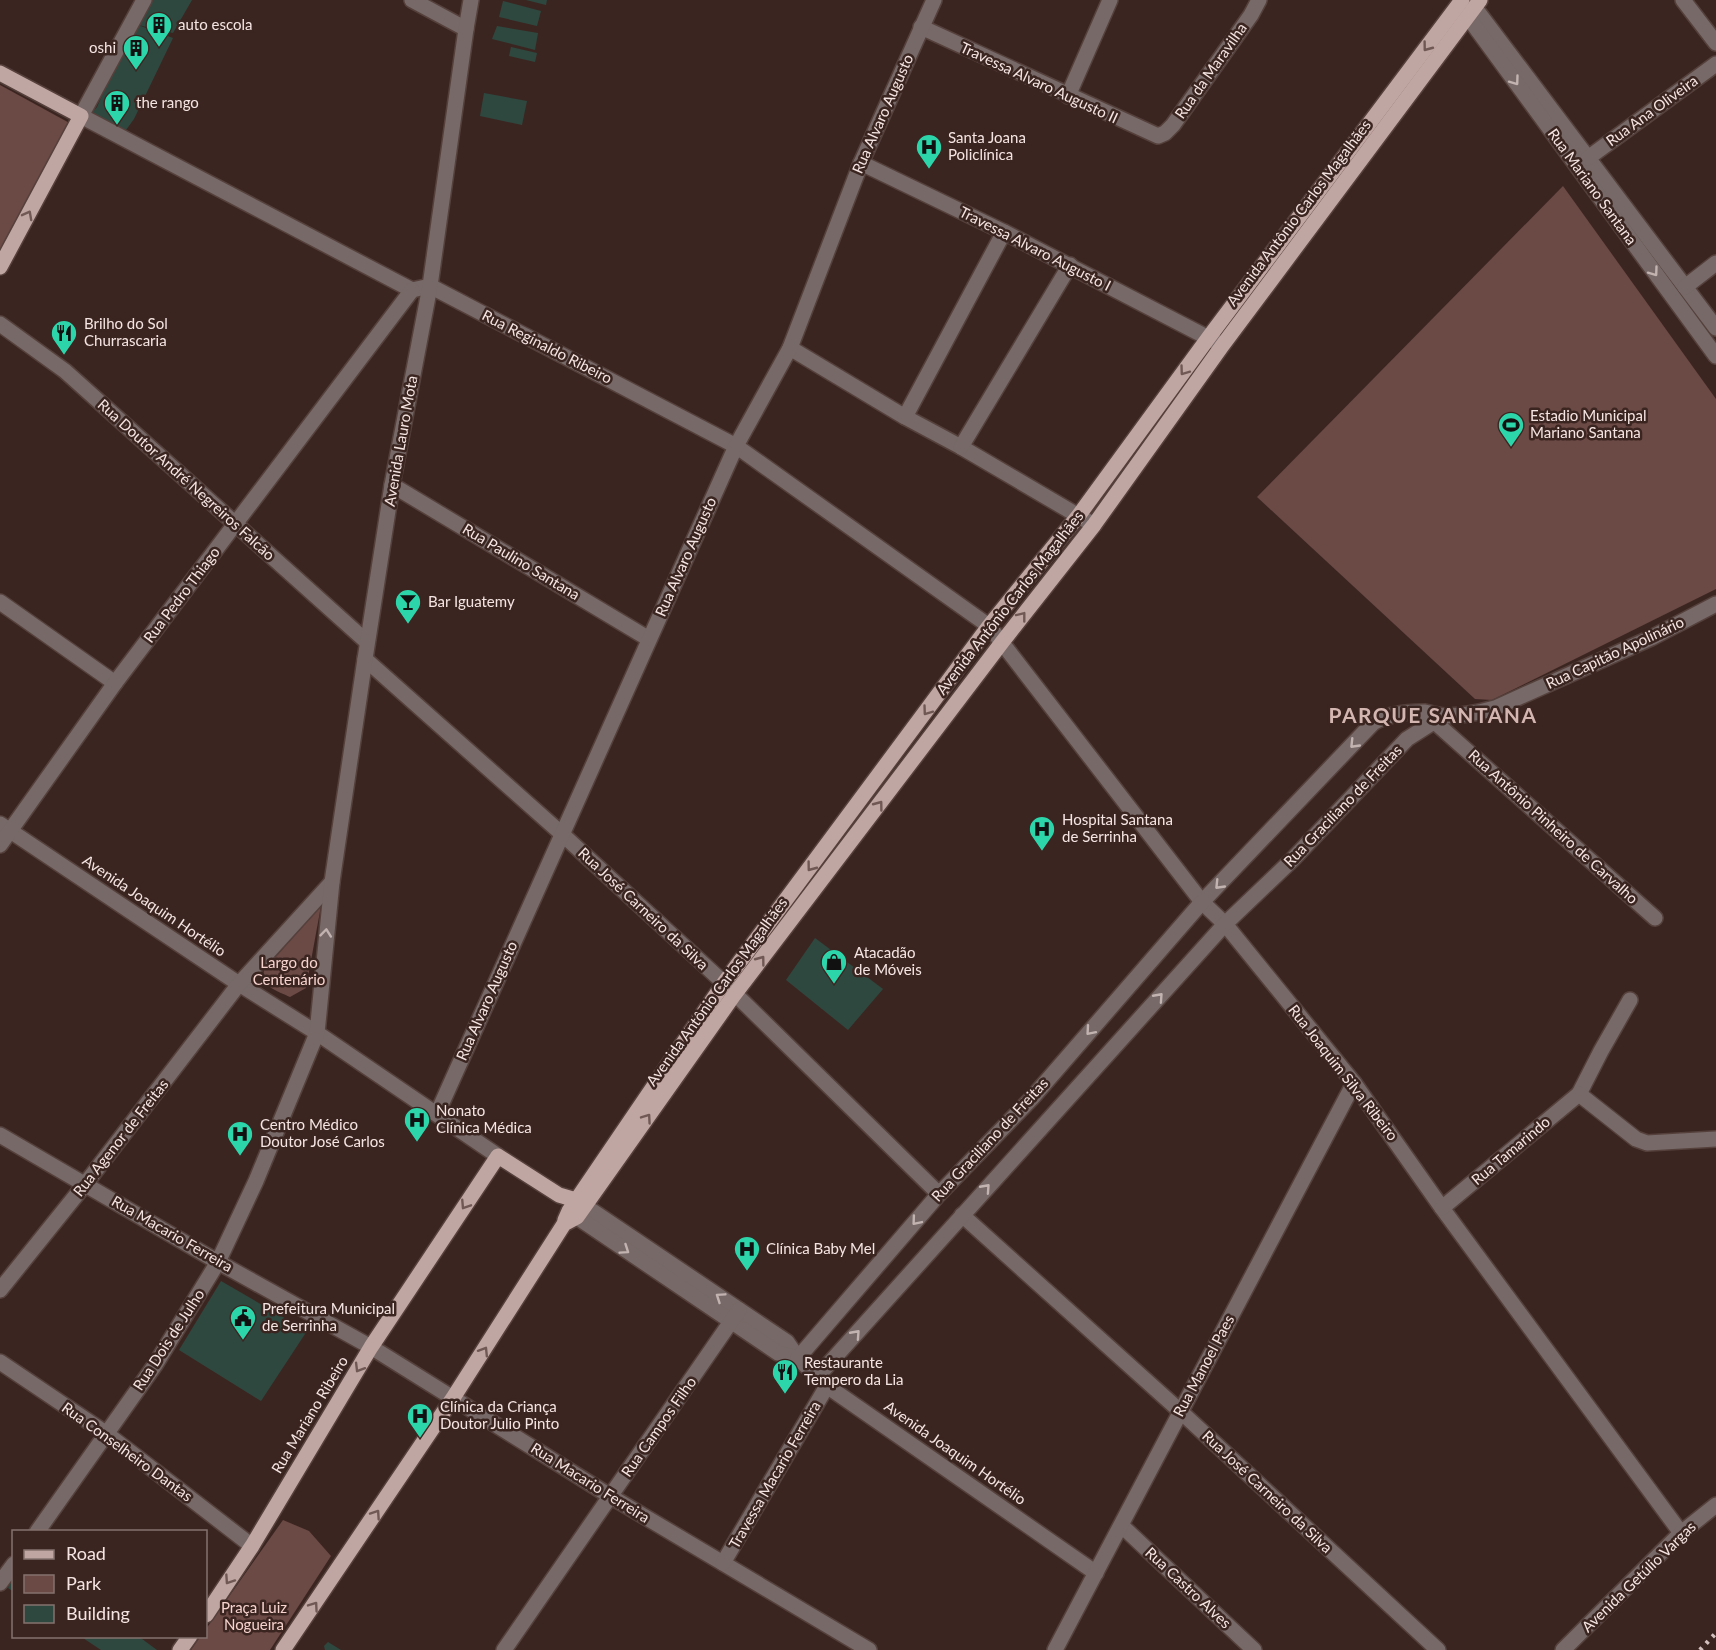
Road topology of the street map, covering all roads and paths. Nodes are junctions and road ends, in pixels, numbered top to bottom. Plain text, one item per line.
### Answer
1 (144, 0) edge
2 (412, 0) edge
3 (471, 0) edge
4 (934, 0) edge
5 (1110, 0) edge
6 (1259, 0) edge
7 (1683, 0) edge
8 (1469, 7) edge
9 (921, 27) junction
10 (466, 28) junction
11 (1716, 43) edge
12 (1716, 64) edge
13 (0, 73) edge
14 (1068, 96) junction
15 (81, 116) junction
16 (1158, 136) joint
17 (1588, 158) junction
18 (861, 163) junction
19 (1004, 232) junction
20 (1716, 263) edge
21 (1070, 266) junction
22 (0, 267) edge
23 (1265, 275) junction
24 (430, 286) junction
25 (1685, 287) junction
26 (412, 290) junction
27 (0, 324) edge
28 (1716, 328) edge
29 (1209, 337) junction
30 (1222, 346) junction
31 (790, 348) junction
32 (1716, 356) edge
33 (905, 417) junction
34 (736, 446) junction
35 (961, 447) junction
36 (392, 485) junction
37 (1079, 515) junction
38 (236, 525) junction
39 (1094, 525) junction
40 (0, 602) edge
41 (1716, 604) edge
42 (989, 626) junction
43 (649, 639) junction
44 (1002, 641) junction
45 (367, 642) junction
46 (364, 659) junction
47 (115, 683) junction
48 (1434, 716) junction
49 (844, 823) junction
50 (5, 827) edge
51 (562, 834) junction
52 (858, 834) junction
53 (0, 845) edge
54 (332, 882) junction
55 (1202, 902) junction
56 (1655, 918) dead end
57 (1225, 924) junction
58 (239, 984) junction
59 (729, 989) junction
60 (1630, 1000) dead end
61 (316, 1033) junction
62 (1354, 1083) junction
63 (1579, 1094) junction
64 (437, 1114) junction
65 (0, 1135) edge
66 (1716, 1139) edge
67 (498, 1156) junction
68 (86, 1183) junction
69 (939, 1194) junction
70 (1442, 1208) junction
71 (574, 1212) junction
72 (962, 1215) junction
73 (218, 1262) junction
74 (0, 1290) edge
75 (735, 1316) junction
76 (371, 1347) junction
77 (798, 1358) junction
78 (0, 1362) edge
79 (822, 1382) junction
80 (453, 1398) junction
81 (1180, 1411) junction
82 (107, 1434) junction
83 (610, 1496) junction
84 (1716, 1505) edge
85 (1122, 1526) junction
86 (38, 1530) edge
87 (1681, 1533) junction
88 (252, 1546) junction
89 (723, 1563) junction
90 (12, 1567) edge
91 (1096, 1573) junction
92 (0, 1583) edge
93 (207, 1614) edge
94 (283, 1650) edge
95 (504, 1650) edge
96 (869, 1650) edge
97 (1055, 1650) edge
98 (1254, 1650) edge
99 (1438, 1650) edge
100 (1563, 1650) edge

1 - 15 street
2 - 10 street
3 - 10 street, Avenida Lauro Mota
4 - 9 street, Rua Alvaro Augusto
5 - 14 street
6 - 16 street, Rua da Maravilha
7 - 11 street
8 - 17 street, Rua Mariano Santana
8 - 23 main road, Avenida Antônio Carlos Magalhães
8 -> 32 street, Rua Mariano Santana
9 - 14 street, Travessa Alvaro Augusto II
9 - 18 street, Rua Alvaro Augusto
10 - 24 street, Avenida Lauro Mota
12 - 17 street, Rua Ana Oliveira
13 - 15 main road
14 - 16 street, Travessa Alvaro Augusto II
22 -> 15 main road
15 - 26 street
17 - 25 street, Rua Mariano Santana
18 - 19 street, Travessa Alvaro Augusto I
18 - 31 street, Rua Alvaro Augusto
19 - 21 street, Travessa Alvaro Augusto I
19 - 33 street
20 - 25 street
21 - 29 street, Travessa Alvaro Augusto I
21 - 35 street
23 - 29 main road, Avenida Antônio Carlos Magalhães
23 - 30 main road, Avenida Antônio Carlos Magalhães
24 - 26 street
24 - 34 street, Rua Reginaldo Ribeiro
24 - 36 street, Avenida Lauro Mota
25 - 28 street, Rua Mariano Santana
26 - 38 street, Rua Pedro Thiago
27 - 38 street, Rua Doutor André Negreiros Falcão
29 - 30 street, Travessa Alvaro Augusto I
29 -> 37 main road, Avenida Antônio Carlos Magalhães
30 - 39 main road, Avenida Antônio Carlos Magalhães
31 - 33 street
31 - 34 street, Rua Alvaro Augusto
33 - 35 street
34 - 42 street, Rua Reginaldo Ribeiro
34 - 43 street, Rua Alvaro Augusto
35 - 37 street
36 - 43 street, Rua Paulino Santana
36 - 45 street, Avenida Lauro Mota
37 - 39 street
37 - 42 main road, Avenida Antônio Carlos Magalhães
38 - 45 street, Rua Doutor André Negreiros Falcão
38 - 47 street, Rua Pedro Thiago
44 -> 39 main road, Avenida Antônio Carlos Magalhães
40 - 47 street
41 - 48 street, Rua Capitão Apolinário
42 - 44 street, Rua Joaquim Silva Ribeiro
42 -> 49 main road, Avenida Antônio Carlos Magalhães
43 - 51 street, Rua Alvaro Augusto
52 -> 44 main road, Avenida Antônio Carlos Magalhães
44 - 55 street, Rua Joaquim Silva Ribeiro
45 - 46 street, Avenida Lauro Mota
46 - 51 street, Rua José Carneiro da Silva
46 - 54 street, Avenida Lauro Mota
47 - 50 street, Rua Pedro Thiago
48 -> 55 street, Rua Graciliano de Freitas
48 - 56 street, Rua Antônio Pinheiro de Carvalho
48 - 57 street, Rua Graciliano de Freitas
49 - 52 main road
49 -> 59 main road, Avenida Antônio Carlos Magalhães
50 - 53 street, Rua Pedro Thiago
50 - 58 street, Avenida Joaquim Hortélio
51 - 59 street, Rua José Carneiro da Silva
51 - 64 street, Rua Alvaro Augusto
59 -> 52 main road, Avenida Antônio Carlos Magalhães
54 - 58 street
61 -> 54 street, Avenida Lauro Mota
55 - 57 street, Rua Joaquim Silva Ribeiro
55 -> 69 street, Rua Graciliano de Freitas
57 - 62 street, Rua Joaquim Silva Ribeiro
72 -> 57 street, Rua Graciliano de Freitas
58 - 61 street, Avenida Joaquim Hortélio
58 - 68 street, Rua Agenor de Freitas
59 - 69 street, Rua José Carneiro da Silva
59 - 71 main road, Avenida Antônio Carlos Magalhães
60 - 63 street, Rua Tamarindo
61 - 64 street, Avenida Joaquim Hortélio
61 - 73 street, Rua Dois de Julho
62 - 70 street, Rua Joaquim Silva Ribeiro
62 - 81 street, Rua Manoel Paes
63 - 66 street
63 - 70 street, Rua Tamarindo
64 - 67 street, Avenida Joaquim Hortélio
65 - 68 street, Rua Macario Ferreira
67 - 71 main road, Avenida Joaquim Hortélio
67 -> 76 main road, Rua Mariano Ribeiro
68 - 73 street, Rua Macario Ferreira
68 - 74 street, Rua Agenor de Freitas
69 -> 77 street, Rua Graciliano de Freitas
70 - 87 street, Rua Joaquim Silva Ribeiro
71 - 75 street, Avenida Joaquim Hortélio
80 -> 71 main road, Avenida Antônio Carlos Magalhães
79 -> 72 street, Rua Graciliano de Freitas
72 - 81 street, Rua José Carneiro da Silva
73 - 76 street, Rua Macario Ferreira
73 - 82 street, Rua Dois de Julho
75 - 77 street, Avenida Joaquim Hortélio
75 - 83 street, Rua Campos Filho
76 - 80 street, Rua Macario Ferreira
76 -> 88 main road, Rua Mariano Ribeiro
77 - 79 street, Avenida Joaquim Hortélio
78 - 82 street, Rua Conselheiro Dantas
79 - 89 street, Travessa Macario Ferreira
79 - 91 street, Avenida Joaquim Hortélio
80 - 83 street, Rua Macario Ferreira
94 -> 80 main road, Avenida Antônio Carlos Magalhães
81 - 85 street, Rua Manoel Paes
81 - 99 street, Rua José Carneiro da Silva
82 - 86 street, Rua Dois de Julho
82 - 88 street, Rua Conselheiro Dantas
83 - 89 street, Rua Macario Ferreira
83 - 95 street, Rua Campos Filho
84 - 87 street, Avenida Getúlio Vargas
85 - 91 street, Rua Manoel Paes
85 - 98 street, Rua Castro Alves
87 - 100 street, Avenida Getúlio Vargas
88 -> 93 main road
89 - 96 street, Rua Macario Ferreira
90 - 92 street
91 - 97 street, Rua Manoel Paes

